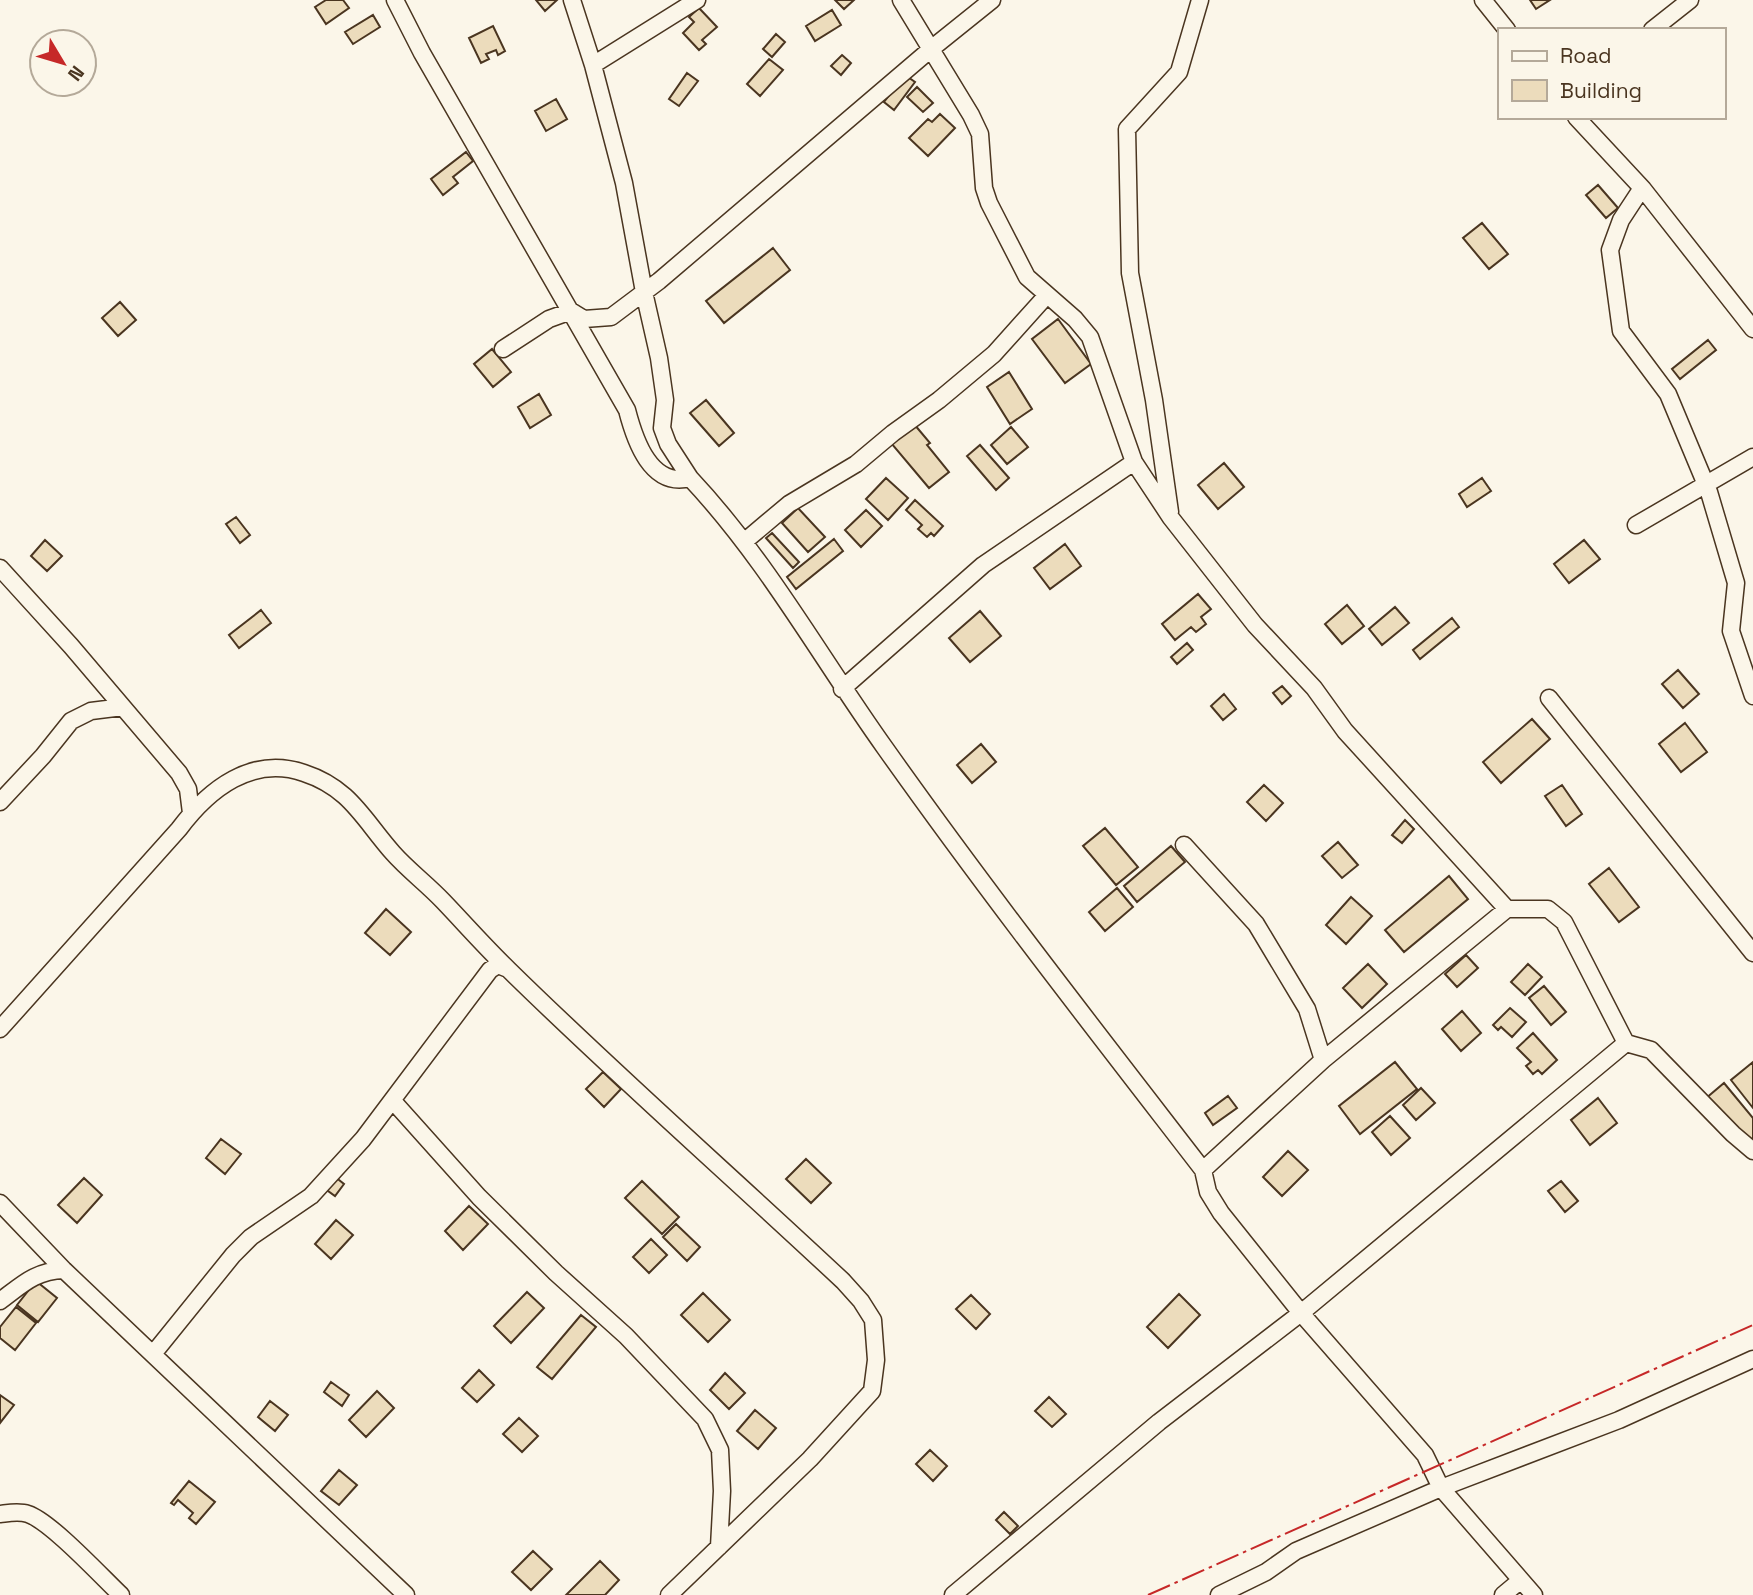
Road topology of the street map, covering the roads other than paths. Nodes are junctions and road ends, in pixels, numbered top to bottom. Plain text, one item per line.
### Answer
1 (394, 0) edge
2 (572, 0) edge
3 (697, 0) edge
4 (901, 0) edge
5 (992, 0) edge
6 (1200, 0) edge
7 (1483, 0) edge
8 (1690, 0) edge
9 (1505, 28) edge
10 (1655, 28) edge
11 (931, 50) junction
12 (593, 65) junction
13 (1578, 119) edge
14 (1642, 188) junction
15 (644, 292) junction
16 (1047, 295) junction
17 (571, 311) junction
18 (1753, 329) edge
19 (503, 349) dead end
20 (1753, 457) edge
21 (1134, 462) junction
22 (690, 478) junction
23 (1706, 484) junction
24 (1171, 518) junction
25 (1636, 525) dead end
26 (745, 541) junction
27 (0, 568) edge
28 (842, 689) junction
29 (1753, 696) edge
30 (1549, 698) dead end
31 (123, 707) junction
32 (0, 802) edge
33 (191, 813) junction
34 (1184, 845) dead end
35 (1507, 909) junction
36 (1753, 953) edge
37 (508, 969) junction
38 (0, 1029) edge
39 (1626, 1043) junction
40 (1324, 1060) junction
41 (393, 1101) junction
42 (1753, 1151) edge
43 (1203, 1170) junction
44 (0, 1203) edge
45 (64, 1269) junction
46 (0, 1301) edge
47 (1301, 1313) junction
48 (153, 1354) junction
49 (1753, 1359) edge
50 (1441, 1488) junction
51 (0, 1514) edge
52 (719, 1547) junction
53 (1521, 1580) junction
54 (121, 1595) edge
55 (406, 1595) edge
56 (669, 1595) edge
57 (953, 1595) edge
58 (1219, 1595) edge
59 (1503, 1595) edge
60 (1534, 1595) edge

1 - 17 street
2 - 12 street
3 - 12 street
4 - 11 street
5 - 11 street
6 - 24 street
7 - 9 street
8 - 10 street
11 - 15 street
11 - 16 street
12 - 15 street
13 - 14 street
14 - 18 street
14 - 23 street
15 - 17 street
15 - 22 street
16 - 21 street
16 - 26 street
17 - 19 street
17 - 22 street
20 - 23 street
21 - 24 street
21 - 28 street
22 - 26 street
23 - 25 street
23 - 29 street
24 - 35 street
26 - 28 street
27 - 31 street
28 - 43 street
30 - 36 street
31 - 32 street
31 - 33 street
33 - 37 street
33 - 38 street
34 - 40 street
35 - 39 street
35 - 40 street
37 - 41 street
37 - 52 street
39 - 42 street
39 - 47 street
40 - 43 street
41 - 48 street
41 - 52 street
43 - 47 street
44 - 45 street
45 - 46 street
45 - 48 street
47 - 50 street
47 - 57 street
48 - 55 street
49 - 50 street
50 - 53 street
50 - 58 street
51 - 54 street
52 - 56 street
53 - 59 street
53 - 60 street

